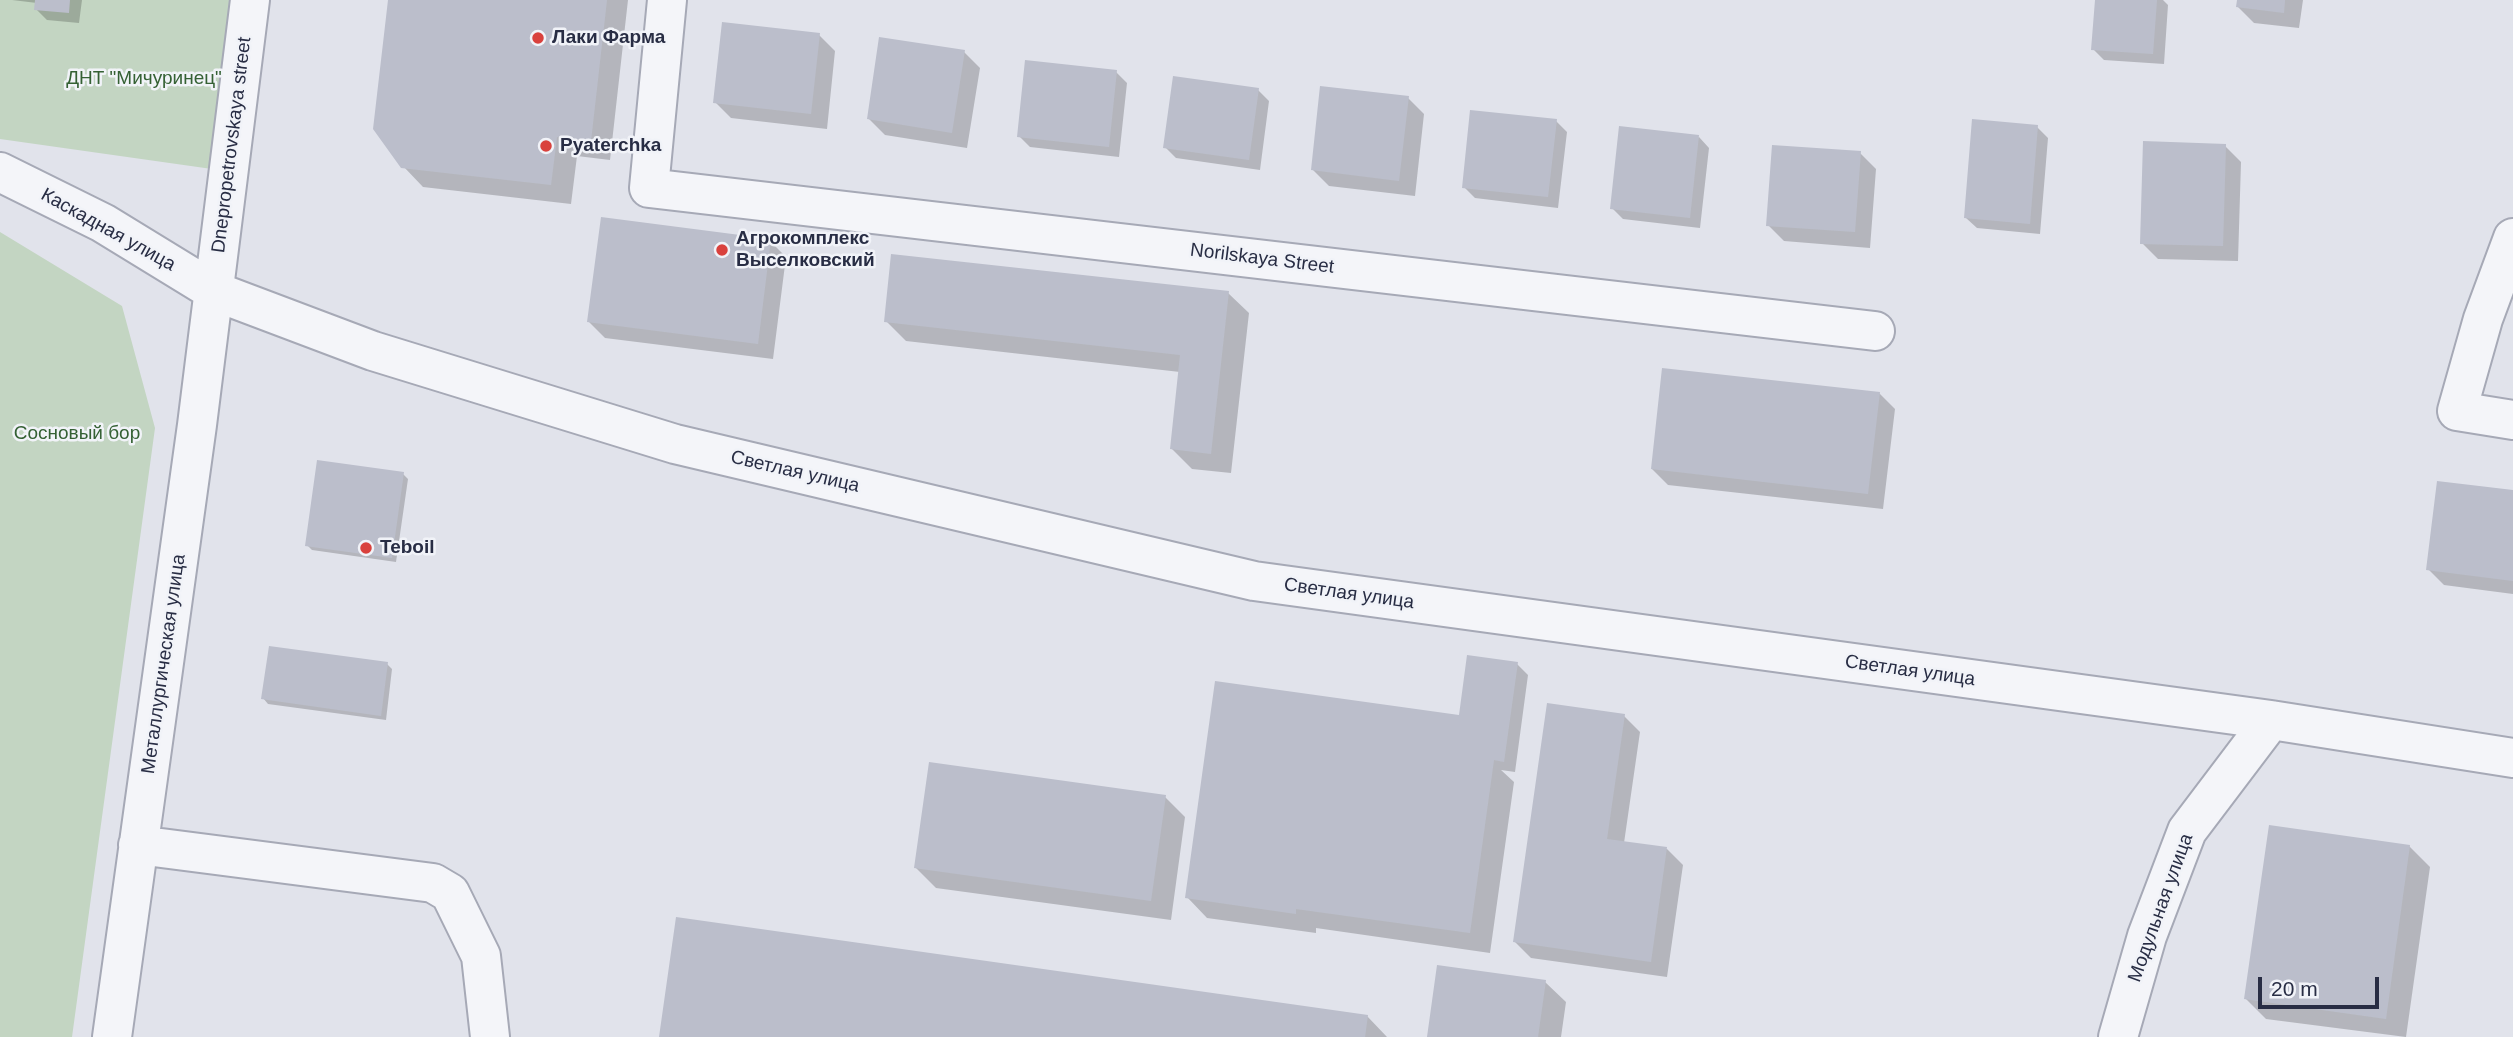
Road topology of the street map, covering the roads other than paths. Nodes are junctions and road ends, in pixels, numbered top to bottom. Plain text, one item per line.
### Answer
1 (250, 0) edge
2 (667, 0) edge
3 (0, 172) edge
4 (2513, 238) edge
5 (214, 291) junction
6 (1875, 331) dead end
7 (2513, 421) edge
8 (2271, 720) junction
9 (2513, 758) edge
10 (138, 845) junction
11 (112, 1037) edge
12 (490, 1037) edge
13 (2118, 1037) edge

1 - 5 street, Dnepropetrovskaya street
2 - 6 street, Norilskaya Street
3 - 5 street, Каскадная улица
4 - 7 street
5 - 8 street, Светлая улица
5 - 10 street, Металлургическая улица
8 - 9 street, Светлая улица
8 - 13 street, Модульная улица
10 - 11 street, Металлургическая улица
10 - 12 street

